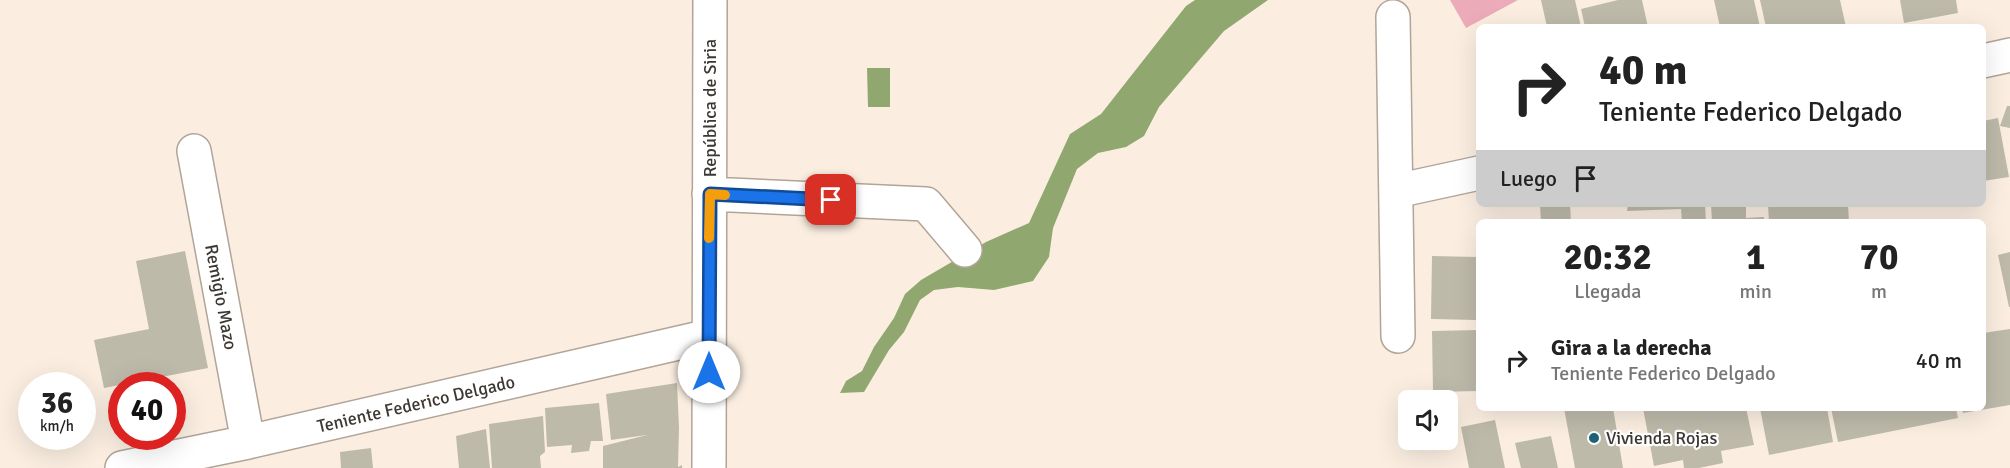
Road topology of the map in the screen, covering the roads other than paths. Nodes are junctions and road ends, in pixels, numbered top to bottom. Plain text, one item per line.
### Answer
1 (710, 0) edge
2 (1393, 17) dead end
3 (2010, 55) edge
4 (1986, 60) edge
5 (194, 151) dead end
6 (1476, 174) edge
7 (1396, 191) junction
8 (710, 194) junction
9 (964, 250) dead end
10 (709, 336) junction
11 (1398, 336) dead end
12 (248, 442) junction
13 (122, 468) edge
14 (709, 468) edge

1 - 8 street, República de Siria
2 - 7 street
3 - 4 street
5 - 12 street, Remigio Mazo
6 - 7 street
7 - 11 street
8 - 9 street
8 - 10 street, República de Siria
10 - 12 street, Teniente Federico Delgado
10 - 14 street, República de Siria
12 - 13 street, Teniente Federico Delgado

